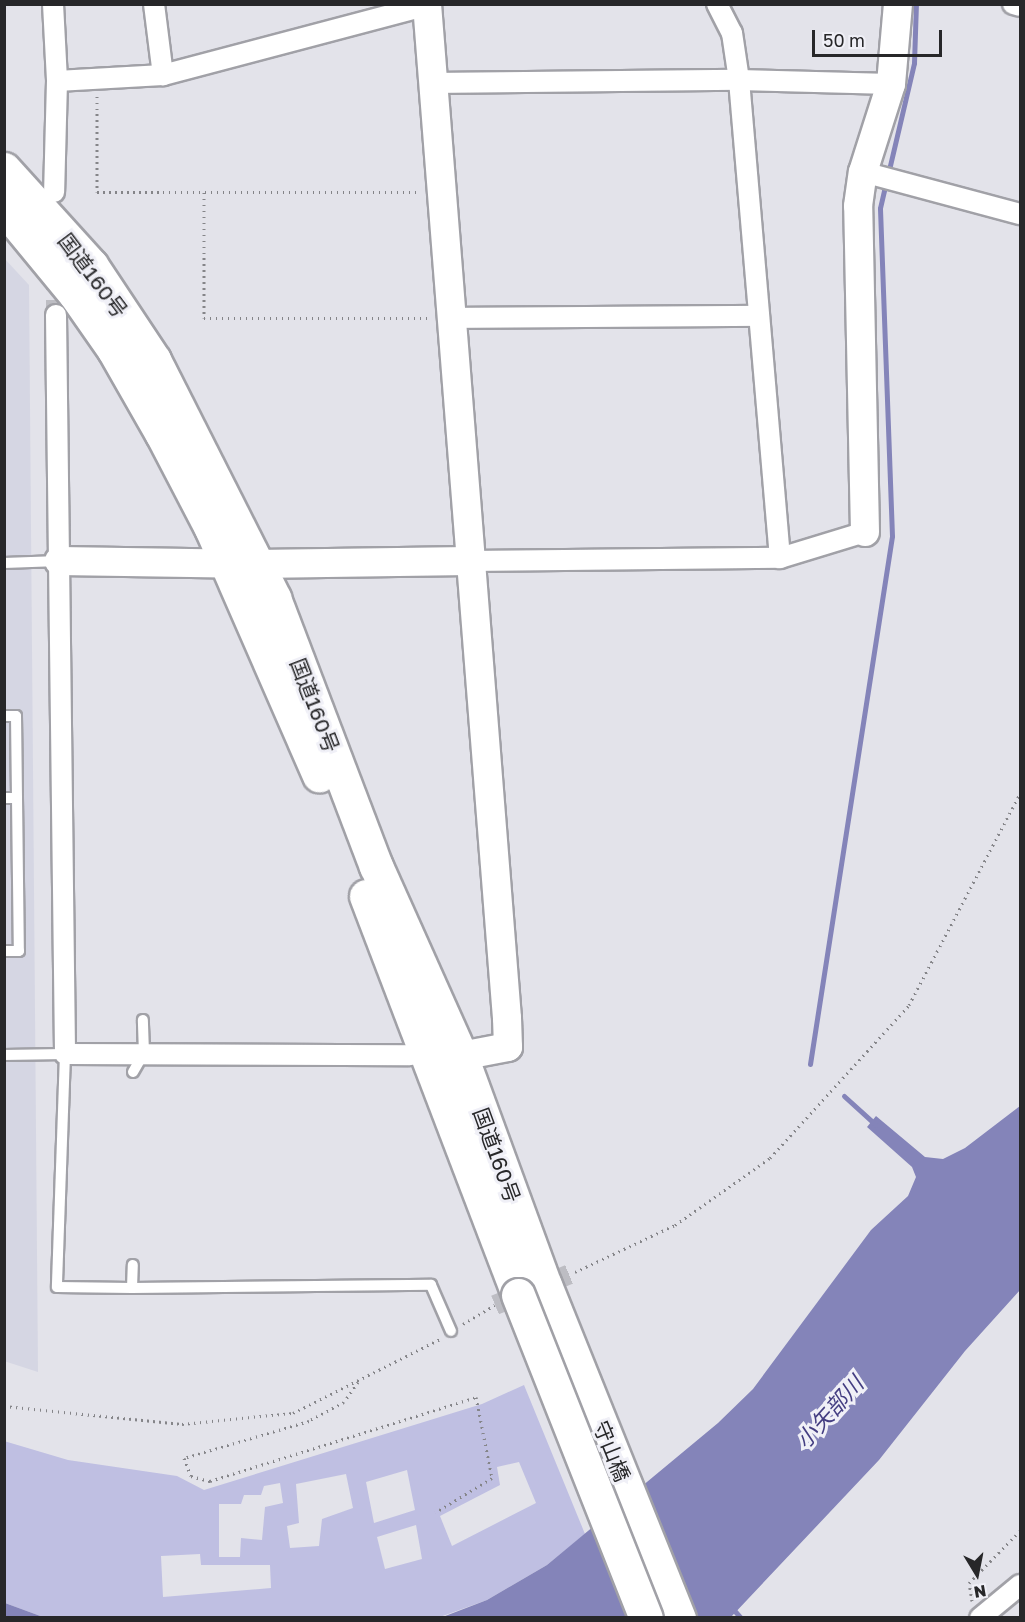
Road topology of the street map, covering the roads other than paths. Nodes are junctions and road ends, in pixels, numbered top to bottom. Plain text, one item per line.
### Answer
1 (53, 4) edge
2 (154, 4) edge
3 (717, 4) edge
4 (898, 4) edge
5 (1013, 4) edge
6 (428, 5) edge
7 (1020, 6) edge
8 (163, 75) junction
9 (739, 80) junction
10 (57, 81) junction
11 (431, 83) junction
12 (891, 84) junction
13 (4, 169) edge
14 (880, 176) junction
15 (54, 192) dead end
16 (4, 208) edge
17 (1020, 213) edge
18 (57, 315) tunnel mouth
19 (759, 316) junction
20 (450, 318) junction
21 (865, 532) joint
22 (780, 558) junction
23 (59, 561) junction
24 (469, 561) junction
25 (4, 563) edge
26 (241, 564) junction
27 (4, 716) edge
28 (4, 798) edge
29 (17, 798) junction
30 (4, 951) edge
31 (143, 1020) dead end
32 (425, 1045) junction
33 (144, 1053) junction
34 (65, 1054) junction
35 (4, 1055) edge
36 (460, 1056) junction
37 (133, 1072) dead end
38 (133, 1265) dead end
39 (132, 1288) junction
40 (519, 1295) junction
41 (451, 1330) road end
42 (1020, 1585) edge
43 (977, 1612) edge
44 (646, 1617) edge
45 (679, 1617) edge

1 - 10 street
2 - 8 street
3 - 9 street
4 - 12 street
5 - 7 street
6 - 8 street
6 - 11 street
8 - 10 street
9 - 11 street
9 - 12 street
9 - 19 street
10 - 15 street
11 - 20 street
12 - 14 street
13 - 26 highway, 国道160号
14 - 17 street
14 - 21 street
16 - 26 highway, 国道160号
18 - 23 street
19 - 20 street
19 - 22 street
20 - 24 street
21 - 22 street
22 - 24 street
23 - 25 lane
23 - 26 street
23 - 34 street
24 - 26 street
24 - 36 street
26 - 32 highway, 国道160号
26 - 36 highway, 国道160号
27 - 29 lane
28 - 29 lane
29 - 30 lane
31 - 33 lane
32 - 33 street
32 - 40 highway, 国道160号
33 - 34 street
33 - 37 lane
34 - 35 lane
34 - 39 lane
36 - 40 highway, 国道160号
38 - 39 lane
39 - 41 lane
40 - 44 highway, 守山橋, bridge
40 - 45 highway, 守山橋
42 - 43 street

